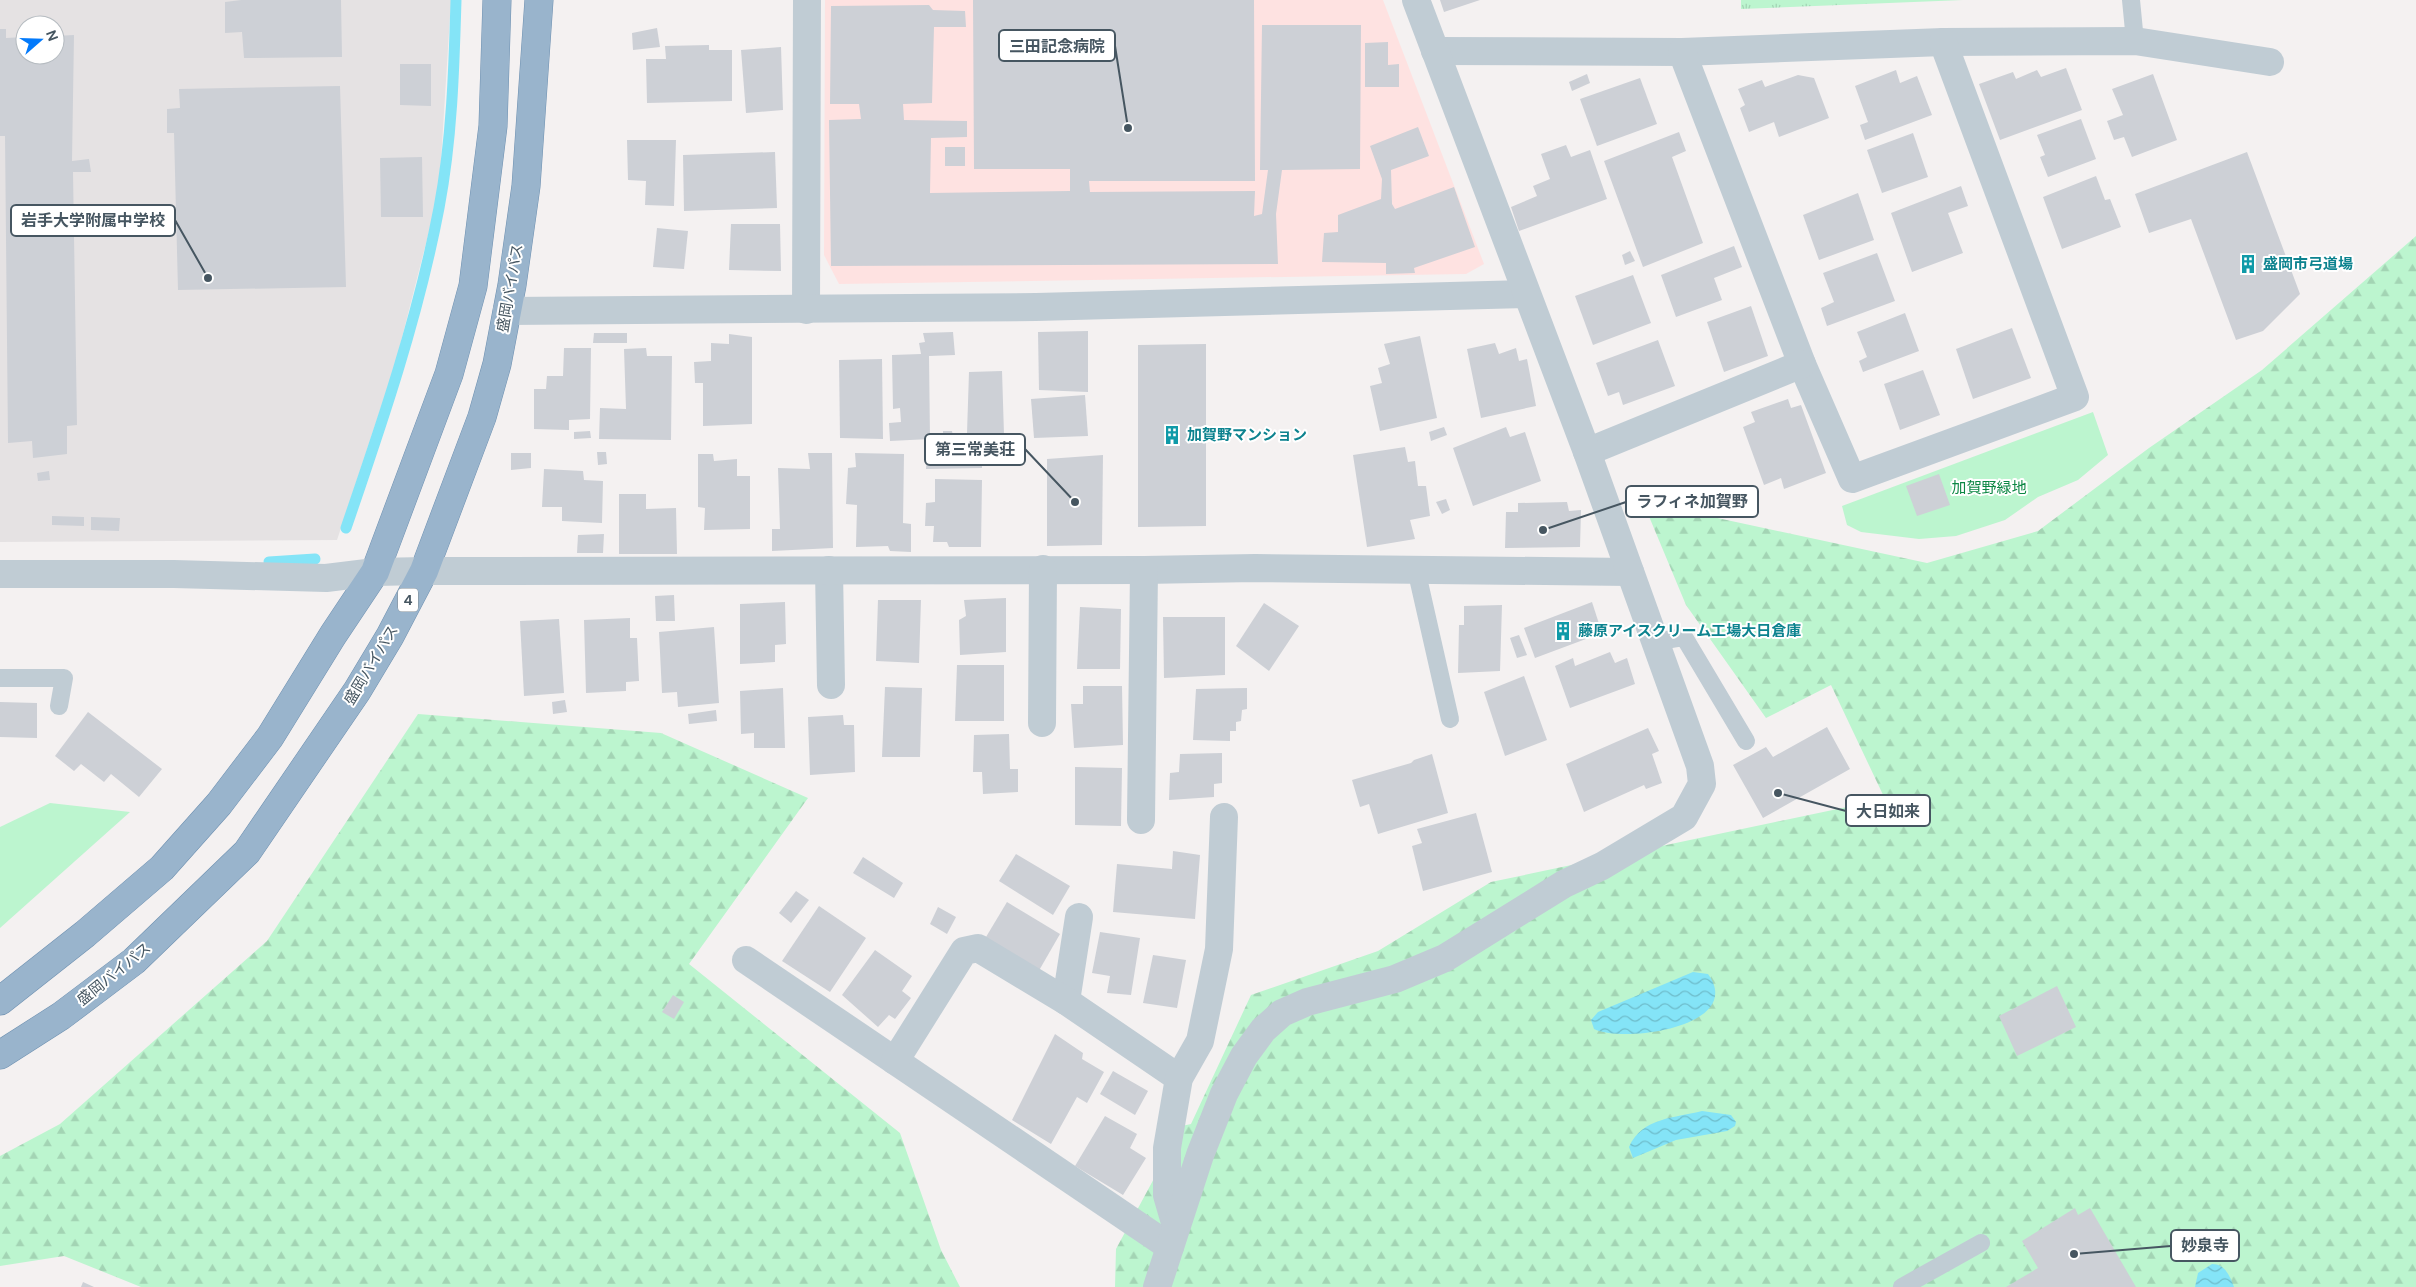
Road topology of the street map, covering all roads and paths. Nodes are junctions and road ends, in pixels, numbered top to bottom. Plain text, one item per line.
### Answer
1 (497, 0) edge
2 (539, 0) edge
3 (807, 0) edge
4 (1416, 0) edge
5 (2132, 0) edge
6 (2135, 41) junction
7 (1943, 42) junction
8 (1435, 52) junction
9 (1682, 52) junction
10 (2270, 62) dead end
11 (1526, 294) junction
12 (806, 310) junction
13 (507, 311) junction
14 (1802, 364) junction
15 (1588, 452) junction
16 (1043, 569) junction
17 (1416, 569) junction
18 (829, 570) junction
19 (1144, 570) junction
20 (424, 571) junction
21 (375, 572) junction
22 (1630, 572) junction
23 (0, 574) edge
24 (1655, 642) junction
25 (0, 678) edge
26 (831, 685) dead end
27 (59, 706) dead end
28 (1450, 719) dead end
29 (1042, 723) dead end
30 (1746, 741) dead end
31 (1224, 817) dead end
32 (1141, 820) dead end
33 (1079, 917) dead end
34 (746, 960) dead end
35 (0, 1001) edge
36 (1066, 1001) junction
37 (0, 1055) edge
38 (895, 1061) junction
39 (1179, 1078) junction
40 (1173, 1236) junction
41 (1982, 1243) dead end
42 (1157, 1287) edge
43 (1902, 1287) edge

1 - 21 highway
2 - 13 highway, 盛岡バイパス / 4
3 - 12 street
4 - 8 street
5 - 6 lane
6 - 7 street
6 - 10 street
7 - 9 street
7 - 14 street
8 - 9 street
8 - 11 street
9 - 14 street
11 - 12 street
11 - 15 street
12 - 13 street
13 - 20 highway, 盛岡バイパス / 4
14 - 15 street
15 - 22 street
16 - 18 street
16 - 19 street
16 - 29 street
17 - 19 street
17 - 22 street
17 - 28 lane
18 - 20 street
18 - 26 street
19 - 32 street
20 - 21 street
20 - 37 highway, 盛岡バイパス / 4
21 - 23 street
21 - 35 highway
22 - 24 street
24 - 30 lane
24 - 40 street
25 - 27 lane
31 - 39 street
33 - 36 street
34 - 38 street
36 - 38 street
36 - 39 street
38 - 40 street
39 - 40 street
40 - 42 street
41 - 43 lane

